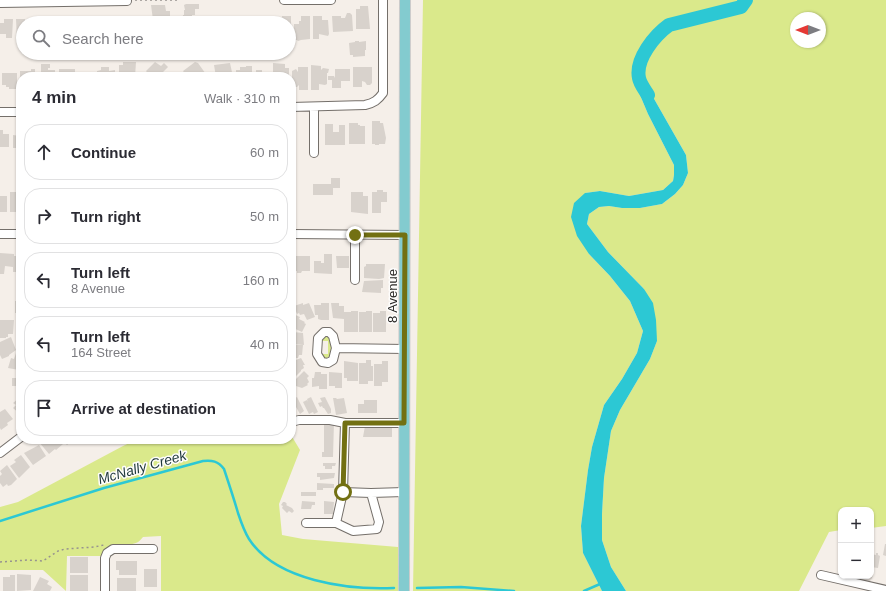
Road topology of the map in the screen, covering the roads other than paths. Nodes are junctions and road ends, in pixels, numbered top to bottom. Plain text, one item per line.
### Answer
1 (127, 0) edge
2 (284, 0) edge
3 (331, 0) edge
4 (383, 0) edge
5 (405, 0) edge
6 (0, 3) edge
7 (296, 107) edge
8 (314, 107) junction
9 (0, 112) edge
10 (16, 112) edge
11 (314, 152) dead end
12 (0, 234) edge
13 (16, 234) edge
14 (296, 234) edge
15 (355, 235) junction
16 (405, 235) junction
17 (355, 280) dead end
18 (336, 348) dead end
19 (405, 349) junction
20 (296, 421) edge
21 (345, 423) junction
22 (404, 423) junction
23 (16, 441) edge
24 (0, 453) edge
25 (343, 492) junction
26 (404, 492) junction
27 (371, 493) junction
28 (336, 522) junction
29 (306, 523) dead end
30 (153, 549) dead end
31 (821, 575) dead end
32 (886, 590) edge
33 (105, 591) edge
34 (404, 591) edge

1 - 6 street
2 - 3 street
4 - 8 street
5 - 16 main road, 8 Avenue
7 - 8 street
8 - 11 street
9 - 10 street
12 - 13 street
14 - 15 street
15 - 16 street
15 - 17 street
16 - 19 main road, 8 Avenue
18 - 19 street
19 - 22 main road, 8 Avenue
20 - 21 street
21 - 22 street
21 - 25 street
22 - 26 main road, 8 Avenue
23 - 24 street
25 - 27 street
25 - 28 street
26 - 27 street
26 - 34 main road, 8 Avenue
27 - 28 street
28 - 29 street
30 - 33 street
31 - 32 street

